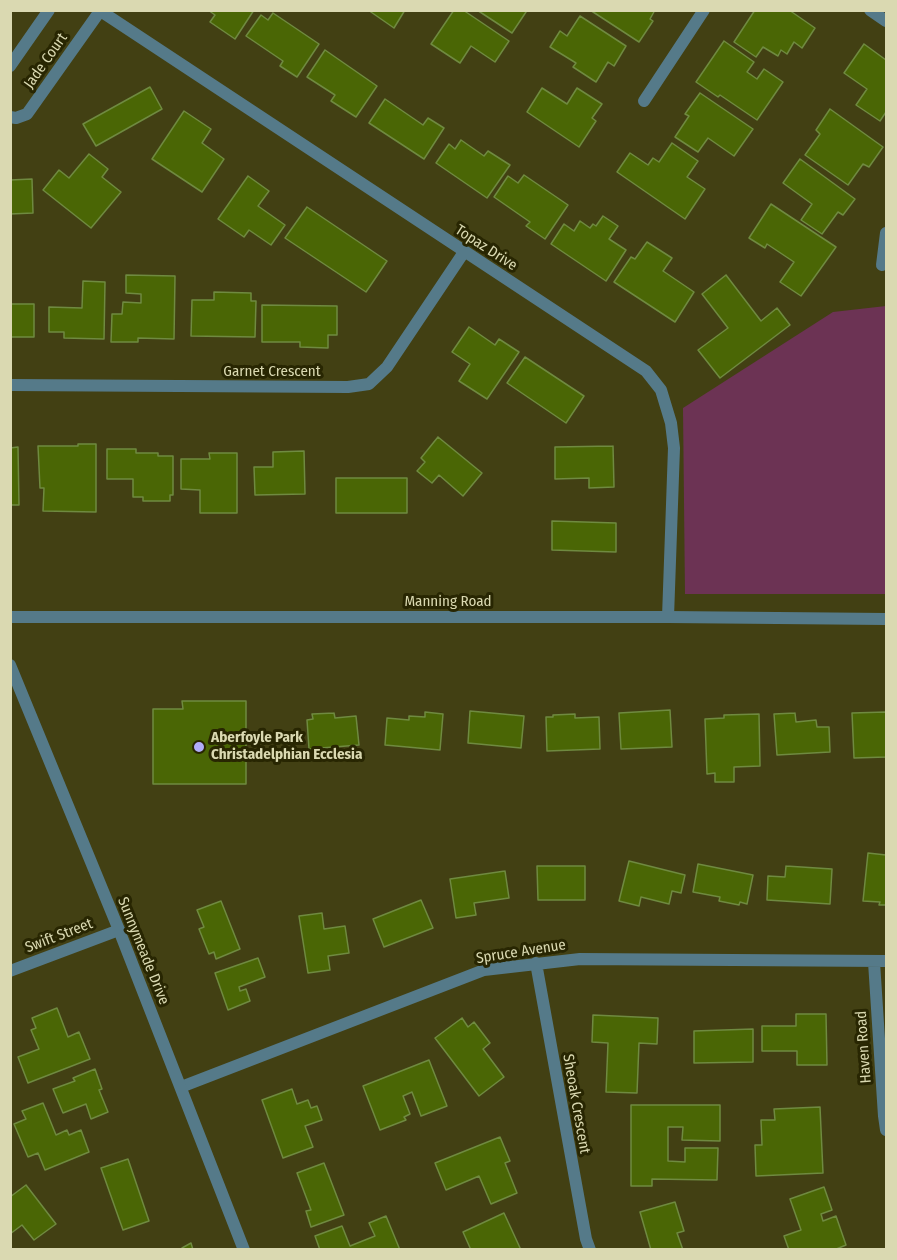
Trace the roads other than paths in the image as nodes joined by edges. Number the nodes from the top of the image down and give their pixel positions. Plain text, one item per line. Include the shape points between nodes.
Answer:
1 (49, 10) edge
2 (704, 10) edge
3 (870, 10) edge
4 (100, 11) edge
5 (886, 21) edge
6 (10, 66) edge
7 (644, 101) dead end
8 (10, 117) edge
9 (886, 233) edge
10 (464, 252) junction
11 (882, 265) dead end
12 (10, 385) edge
13 (10, 617) edge
14 (668, 617) junction
15 (886, 619) edge
16 (10, 665) edge
17 (119, 930) junction
18 (880, 962) edge
19 (536, 963) junction
20 (10, 971) edge
21 (181, 1087) junction
22 (886, 1130) edge
23 (244, 1250) edge
24 (590, 1250) edge

1 - 6 street, Jade Court
2 - 7 street
3 - 5 street
4 - 8 street, Jade Court via 27,114
4 - 10 street, Topaz Drive
9 - 11 street
10 - 12 street, Garnet Crescent via 387,367 369,384
10 - 14 street, Topaz Drive via 646,371 661,390 674,448
13 - 14 street, Manning Road
14 - 15 street, Manning Road
16 - 17 street, Sunnymeade Drive
17 - 20 street, Swift Street
17 - 21 street, Sunnymeade Drive
18 - 19 street, Spruce Avenue via 580,958
18 - 22 street, Haven Road
19 - 21 street, Spruce Avenue via 484,970
19 - 24 street, Sheoak Crescent
21 - 23 street, Sunnymeade Drive

